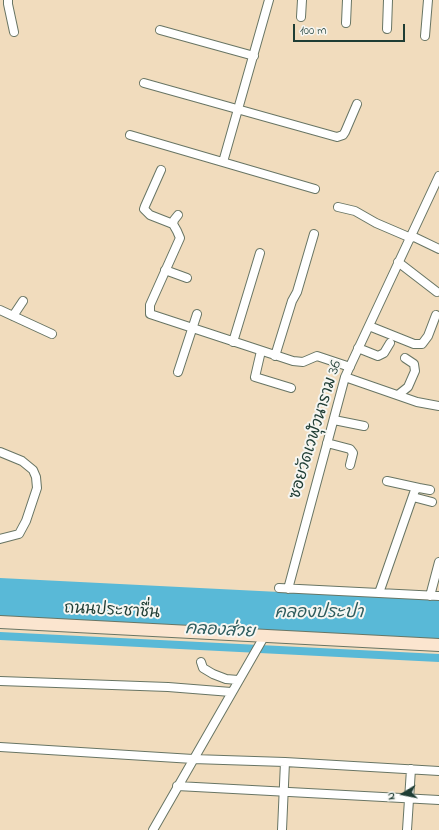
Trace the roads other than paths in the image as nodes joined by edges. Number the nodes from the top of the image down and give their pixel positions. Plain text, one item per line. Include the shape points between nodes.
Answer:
1 (269, 0) edge
2 (302, 0) edge
3 (347, 0) edge
4 (388, 0) edge
5 (428, 0) edge
6 (5, 3) edge
7 (301, 16) dead end
8 (346, 23) dead end
9 (387, 29) dead end
10 (160, 30) dead end
11 (14, 32) dead end
12 (426, 36) dead end
13 (254, 56) junction
14 (144, 84) dead end
15 (357, 104) dead end
16 (238, 110) junction
17 (130, 135) dead end
18 (223, 162) junction
19 (161, 170) dead end
20 (439, 176) edge
21 (315, 189) dead end
22 (338, 207) dead end
23 (178, 214) dead end
24 (172, 224) junction
25 (314, 234) dead end
26 (411, 237) junction
27 (439, 249) edge
28 (260, 253) dead end
29 (398, 262) junction
30 (165, 270) junction
31 (187, 278) dead end
32 (437, 292) dead end
33 (23, 301) dead end
34 (0, 310) edge
35 (197, 314) dead end
36 (13, 316) junction
37 (436, 316) dead end
38 (369, 326) junction
39 (193, 329) junction
40 (52, 334) dead end
41 (233, 342) junction
42 (390, 343) dead end
43 (358, 348) junction
44 (261, 351) junction
45 (275, 356) junction
46 (405, 358) dead end
47 (350, 366) junction
48 (178, 372) dead end
49 (345, 378) junction
50 (291, 388) dead end
51 (398, 395) junction
52 (439, 406) edge
53 (334, 420) junction
54 (364, 426) dead end
55 (327, 443) junction
56 (0, 452) edge
57 (350, 465) dead end
58 (387, 481) dead end
59 (419, 488) junction
60 (430, 490) dead end
61 (413, 497) junction
62 (432, 502) dead end
63 (0, 539) edge
64 (439, 562) edge
65 (278, 588) dead end
66 (288, 589) junction
67 (379, 593) junction
68 (430, 596) junction
69 (439, 596) edge
70 (0, 622) edge
71 (259, 635) junction
72 (439, 645) edge
73 (201, 662) dead end
74 (238, 680) junction
75 (0, 681) edge
76 (231, 692) junction
77 (0, 746) edge
78 (193, 759) junction
79 (285, 762) junction
80 (411, 769) junction
81 (439, 771) edge
82 (177, 786) junction
83 (284, 791) junction
84 (409, 798) junction
85 (439, 800) edge
86 (153, 830) edge
87 (282, 830) edge
88 (407, 830) edge

1 - 13 street
2 - 7 street
3 - 8 street
4 - 9 street
5 - 12 street
6 - 11 street
10 - 13 street
13 - 16 street
14 - 16 street
15 - 16 street via 345,132 339,137
16 - 18 street
17 - 18 street
18 - 21 street
19 - 24 street via 144,209 150,215
20 - 26 street, ซอยวัดเวฬุวนาราม 36
22 - 26 street via 355,211 376,223
23 - 24 street
24 - 30 street via 180,238
25 - 45 street
26 - 27 street
26 - 29 street, ซอยวัดเวฬุวนาราม 36
28 - 41 street
29 - 32 street
29 - 38 street, ซอยวัดเวฬุวนาราม 36
30 - 31 street
30 - 39 street via 150,305 150,314
33 - 36 street
34 - 36 street
35 - 39 street
36 - 40 street
37 - 38 street via 422,344 414,344
38 - 43 street, ซอยวัดเวฬุวนาราม 36
39 - 41 street
39 - 48 street
41 - 44 street
42 - 43 street via 384,353 378,356
43 - 47 street, ซอยวัดเวฬุวนาราม 36
44 - 45 street
44 - 50 street via 255,377
45 - 47 street via 293,362 303,362 317,356
46 - 51 street via 414,364 415,371 408,388
47 - 49 street, ซอยวัดเวฬุวนาราม 36
49 - 51 street
49 - 53 street, ซอยวัดเวฬุวนาราม 36
51 - 52 street
53 - 54 street
53 - 55 street, ซอยวัดเวฬุวนาราม 36
55 - 57 street via 350,449 353,453
55 - 66 street, ซอยวัดเวฬุวนาราม 36
56 - 63 street via 22,461 33,470 37,488 19,534
58 - 59 street
59 - 60 street
59 - 61 street via 415,490
61 - 62 street
61 - 67 street
64 - 68 street
65 - 66 street
66 - 67 street
67 - 68 street
68 - 69 street
70 - 71 street, ถนนประชาชื่น
71 - 72 street, ถนนประชาชื่น
71 - 74 street via 250,660
73 - 74 street via 203,668 213,674
74 - 76 street
75 - 76 street
76 - 78 street
77 - 78 street
78 - 79 street
78 - 82 street
79 - 80 street
79 - 83 street
80 - 81 street
80 - 84 street
82 - 83 street
82 - 86 street
83 - 84 street
83 - 87 street
84 - 85 street
84 - 88 street

